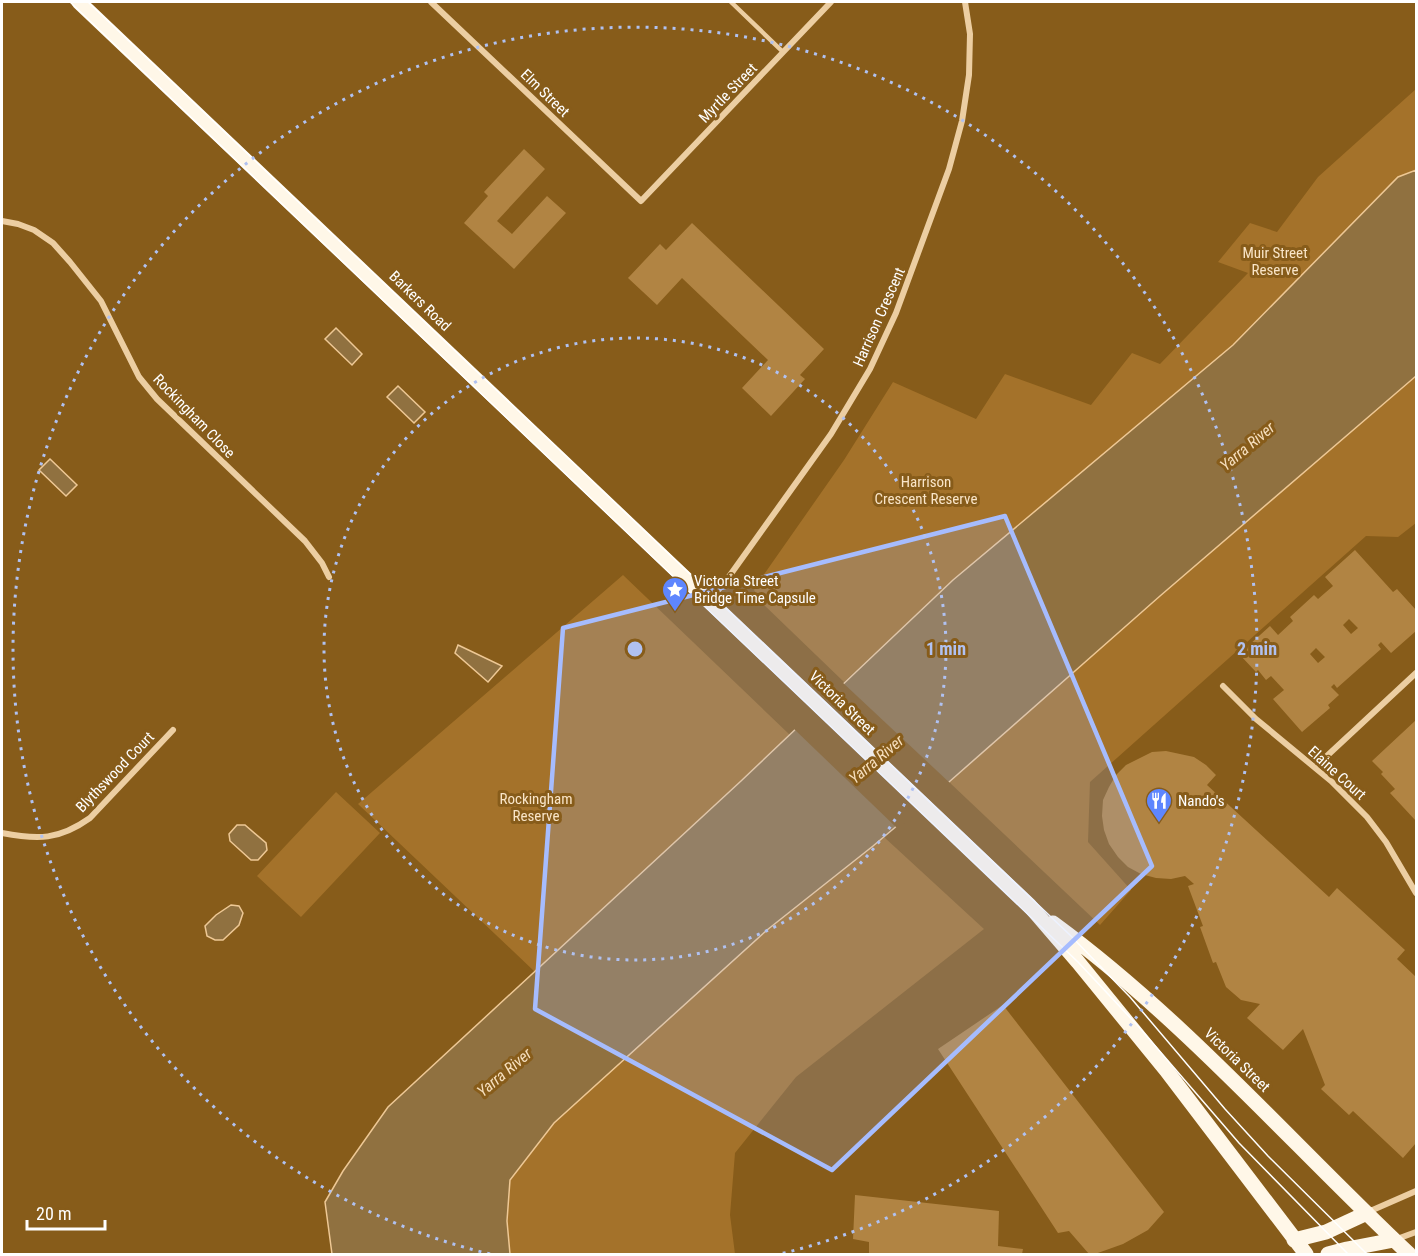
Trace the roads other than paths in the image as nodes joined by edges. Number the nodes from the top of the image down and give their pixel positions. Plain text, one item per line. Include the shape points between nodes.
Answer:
1 (79, 2) edge
2 (432, 2) edge
3 (730, 2) edge
4 (831, 2) edge
5 (965, 2) edge
6 (783, 52) junction
7 (641, 201) joint
8 (2, 221) edge
9 (329, 577) dead end
10 (709, 601) junction
11 (736, 627) joint
12 (1416, 673) edge
13 (1223, 686) dead end
14 (173, 730) dead end
15 (1315, 767) junction
16 (2, 833) edge
17 (1416, 893) edge
18 (1029, 905) junction
19 (1416, 1191) edge
20 (1367, 1213) junction
21 (1416, 1232) edge
22 (1294, 1240) junction
23 (1394, 1240) junction
24 (1306, 1254) edge
25 (1328, 1254) edge
26 (1409, 1254) edge

1 - 10 main road, Barkers Road
2 - 7 street, Elm Street
3 - 6 lane
4 - 6 street, Myrtle Street
5 - 10 street, Harrison Crescent via 970,55 962,121 949,169 896,314 870,369 831,434
6 - 7 street, Myrtle Street
8 - 9 street, Rockingham Close via 34,230 70,262 101,301 139,377 157,399 305,541
10 - 11 main road, Barkers Road
11 - 18 main road, Victoria Street
12 - 15 street
13 - 15 street, Elaine Court
14 - 16 street, Blythswood Court via 90,818 75,828 42,837
15 - 17 street, Elaine Court via 1374,824
18 - 20 main road, Victoria Street via 1120,976 1232,1078
18 - 22 main road, Victoria Street via 1166,1070
19 - 20 street
20 - 22 main road via 1326,1232
20 - 23 main road, Victoria Street
21 - 23 street
22 - 24 main road, Victoria Street
23 - 25 main road
23 - 26 main road, Victoria Street

